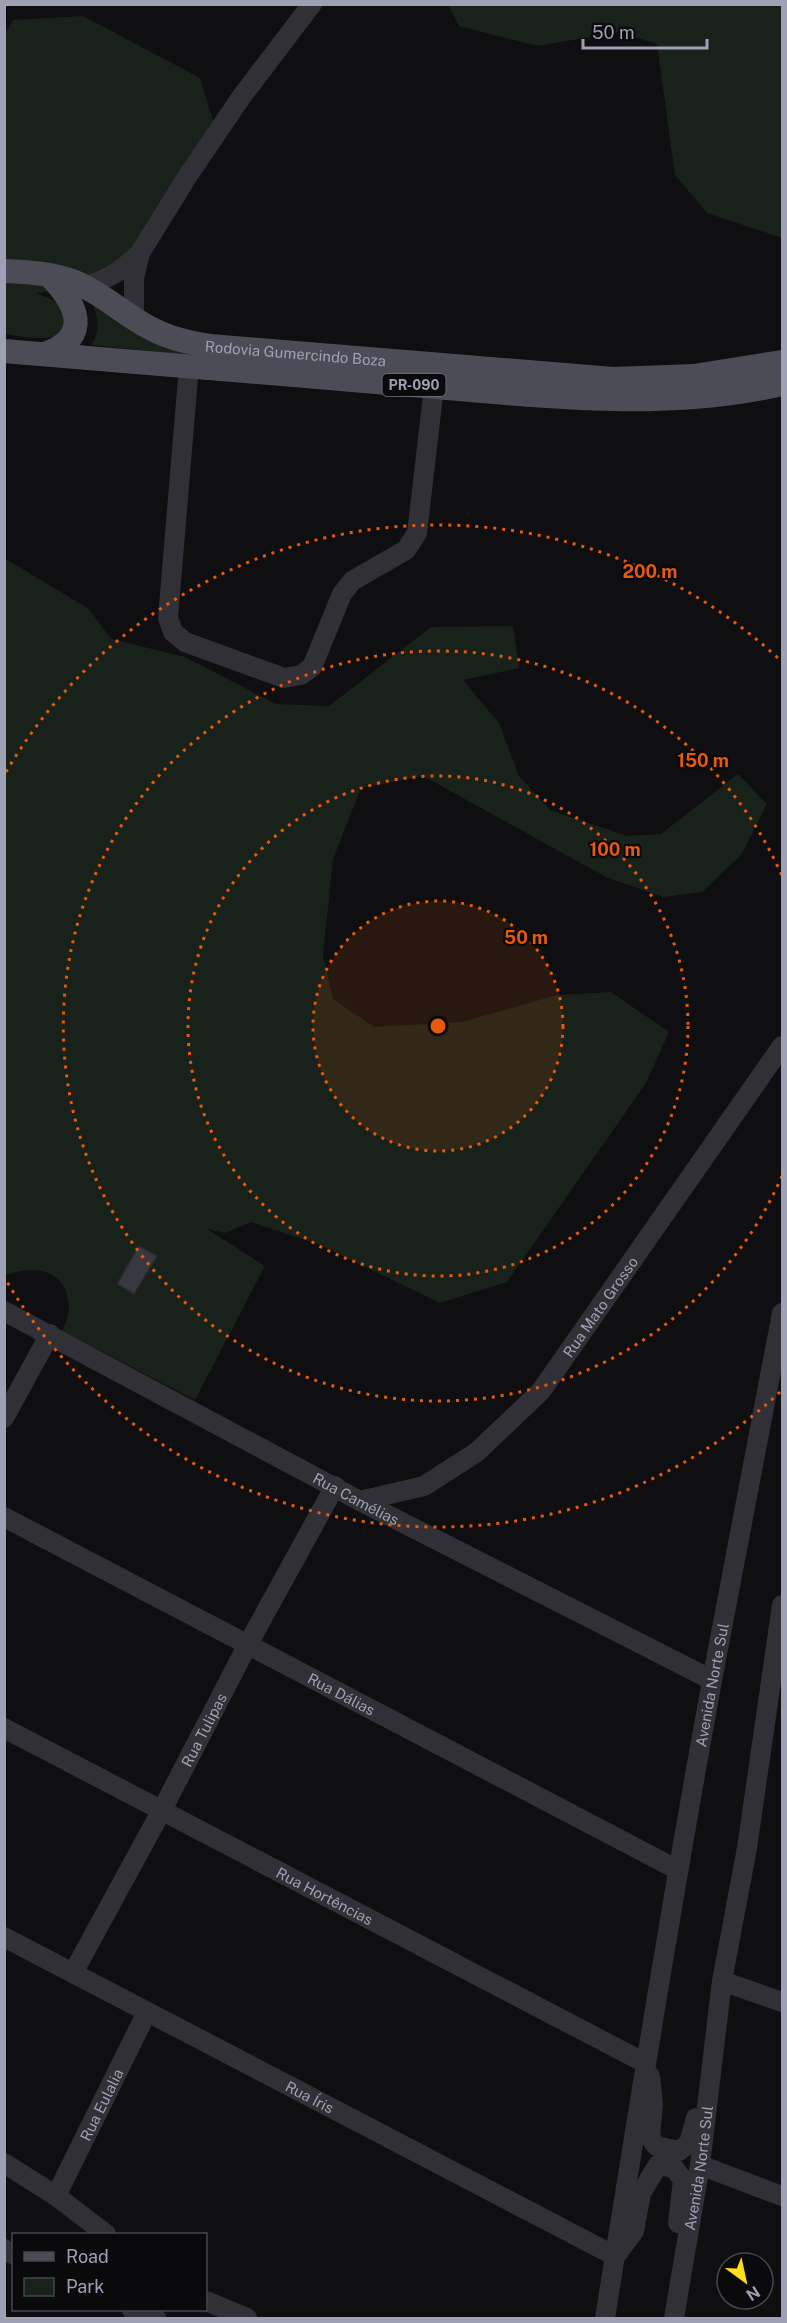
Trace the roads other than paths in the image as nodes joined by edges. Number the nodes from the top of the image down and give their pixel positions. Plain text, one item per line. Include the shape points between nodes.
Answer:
1 (312, 4) edge
2 (140, 253) junction
3 (4, 271) edge
4 (49, 275) junction
5 (84, 287) junction
6 (134, 318) junction
7 (4, 351) edge
8 (45, 354) junction
9 (783, 362) edge
10 (189, 366) junction
11 (783, 384) edge
12 (434, 387) junction
13 (783, 1046) edge
14 (4, 1311) edge
15 (783, 1312) edge
16 (50, 1334) junction
17 (4, 1418) edge
18 (335, 1486) junction
19 (360, 1501) junction
20 (4, 1517) edge
21 (783, 1605) edge
22 (247, 1646) junction
23 (712, 1680) junction
24 (4, 1728) edge
25 (162, 1810) junction
26 (678, 1870) junction
27 (4, 1937) edge
28 (73, 1973) junction
29 (722, 1981) junction
30 (783, 2002) edge
31 (147, 2012) junction
32 (646, 2061) junction
33 (712, 2068) junction
34 (4, 2163) edge
35 (700, 2165) junction
36 (56, 2196) junction
37 (783, 2196) edge
38 (103, 2233) edge
39 (615, 2256) junction
40 (683, 2268) junction
41 (207, 2301) edge
42 (135, 2311) edge
43 (156, 2319) edge
44 (247, 2319) edge
45 (605, 2319) edge
46 (674, 2319) edge

1 - 2 street via 236,105
2 - 5 street via 107,279
2 - 6 street via 134,278
3 - 4 main road, Rodovia Gumercindo Boza / PR-090
4 - 5 main road, Rodovia Gumercindo Boza / PR-090
4 - 8 main road via 66,293 75,322 72,337 61,348
5 - 6 main road, Rodovia Gumercindo Boza / PR-090
6 - 9 main road, Rodovia Gumercindo Boza / PR-090 via 170,337 210,346 571,376 694,376
7 - 8 main road, Rodovia Gumercindo Boza / PR-090
8 - 10 main road, Rodovia Gumercindo Boza / PR-090
10 - 12 main road, Rodovia Gumercindo Boza / PR-090
10 - 12 street via 168,618 173,632 185,642 284,678 301,675 312,667 342,594 352,581 406,550 417,532
11 - 12 main road, Rodovia Gumercindo Boza / PR-090 via 712,396 636,400
13 - 19 street, Rua Mato Grosso via 541,1391 477,1452 424,1486
14 - 16 street, Rua Camélias
15 - 23 street, Avenida Norte Sul
16 - 17 street
16 - 18 street, Rua Camélias
18 - 19 street, Rua Camélias
18 - 22 street, Rua Tulipas
19 - 23 street, Rua Camélias
20 - 22 street, Rua Dálias
21 - 29 street, Avenida Norte Sul via 747,1848
22 - 25 street, Rua Tulipas
22 - 26 street, Rua Dálias
23 - 26 street, Avenida Norte Sul
24 - 25 street, Rua Hortências
25 - 28 street, Rua Tulipas
25 - 32 street, Rua Hortências
26 - 32 street, Avenida Norte Sul
27 - 28 street, Rua Íris
28 - 31 street, Rua Íris
29 - 30 street
29 - 33 street, Avenida Norte Sul
31 - 36 street, Rua Eulalia
31 - 39 street, Rua Íris
32 - 33 street, Avenida Norte Sul via 653,2086 650,2137 656,2146 679,2151 689,2143
32 - 39 street, Avenida Norte Sul
33 - 35 street, Avenida Norte Sul
34 - 36 street
35 - 37 street
35 - 40 street, Avenida Norte Sul
36 - 38 street
39 - 40 street, Avenida Norte Sul via 634,2231 641,2193 658,2165 674,2168 683,2180 678,2223
39 - 45 street, Avenida Norte Sul
40 - 46 street, Avenida Norte Sul
41 - 44 street
42 - 43 street

